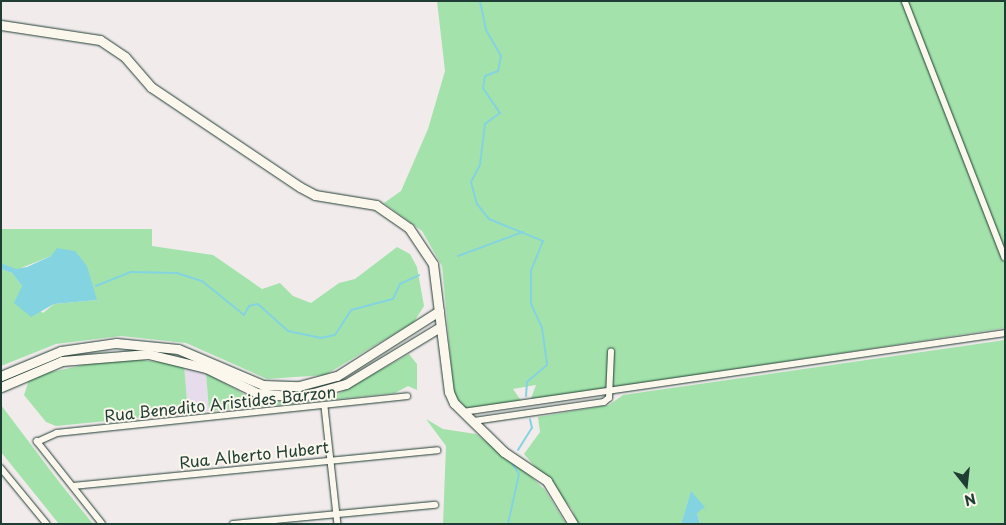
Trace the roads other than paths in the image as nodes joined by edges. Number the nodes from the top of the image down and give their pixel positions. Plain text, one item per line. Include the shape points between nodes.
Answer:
1 (905, 1) edge
2 (1, 25) edge
3 (1005, 257) edge
4 (438, 311) junction
5 (419, 327) junction
6 (440, 327) junction
7 (1005, 333) edge
8 (425, 338) junction
9 (611, 352) dead end
10 (2, 381) edge
11 (610, 392) junction
12 (407, 396) dead end
13 (325, 407) junction
14 (463, 412) junction
15 (474, 421) junction
16 (437, 450) dead end
17 (331, 460) junction
18 (2, 468) edge
19 (73, 486) junction
20 (435, 505) dead end
21 (337, 514) junction
22 (44, 523) edge
23 (102, 524) edge
24 (233, 524) edge
25 (338, 524) edge
26 (573, 524) edge

1 - 3 street
2 - 4 main road via 100,40 125,57 151,87 300,187 315,195 362,202 386,211 409,228 429,252
4 - 5 main road
4 - 6 main road
5 - 8 street
5 - 10 main road via 337,376 299,386 270,387 178,349 116,342 61,351
6 - 8 main road
6 - 14 main road via 449,392
7 - 11 street
8 - 10 main road via 346,384 299,397 257,393 206,368 148,354 62,361
9 - 11 street
11 - 14 street
11 - 15 street via 604,402
12 - 13 street, Rua Benedito Aristides Barzon
13 - 17 street
13 - 19 street, Rua Benedito Aristides Barzon via 57,433 37,442
14 - 15 main road
15 - 26 main road via 504,452 547,481
16 - 17 street, Rua Alberto Hubert
17 - 19 street, Rua Alberto Hubert
17 - 21 street
18 - 22 street
19 - 23 street
20 - 21 street
21 - 24 street
21 - 25 street

